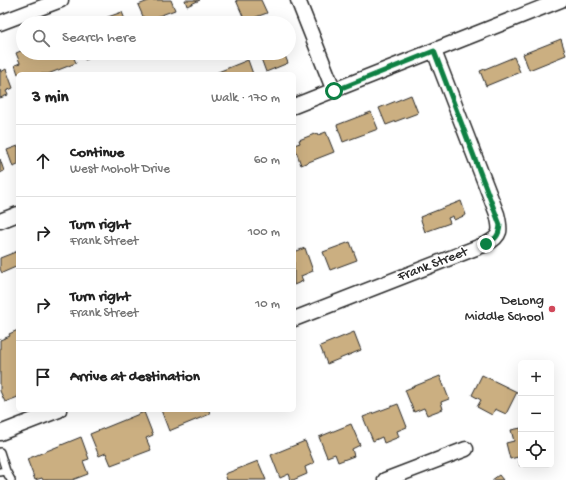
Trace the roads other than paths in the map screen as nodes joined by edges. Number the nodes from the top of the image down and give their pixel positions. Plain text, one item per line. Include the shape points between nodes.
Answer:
1 (60, 0) edge
2 (298, 0) edge
3 (561, 0) edge
4 (18, 16) edge
5 (16, 17) edge
6 (0, 23) edge
7 (434, 51) junction
8 (334, 91) junction
9 (296, 105) edge
10 (16, 215) edge
11 (0, 221) edge
12 (296, 318) edge
13 (54, 412) edge
14 (0, 433) edge
15 (466, 449) dead end
16 (0, 452) edge
17 (3, 471) edge
18 (11, 480) edge
19 (385, 480) edge

1 - 4 street
2 - 8 street
3 - 7 street
5 - 6 street
7 - 8 street
7 - 12 street, Frank Street via 497,214 500,233 495,240 486,244
8 - 9 street
10 - 11 street
13 - 14 street
15 - 19 street
16 - 17 lane
17 - 18 lane

